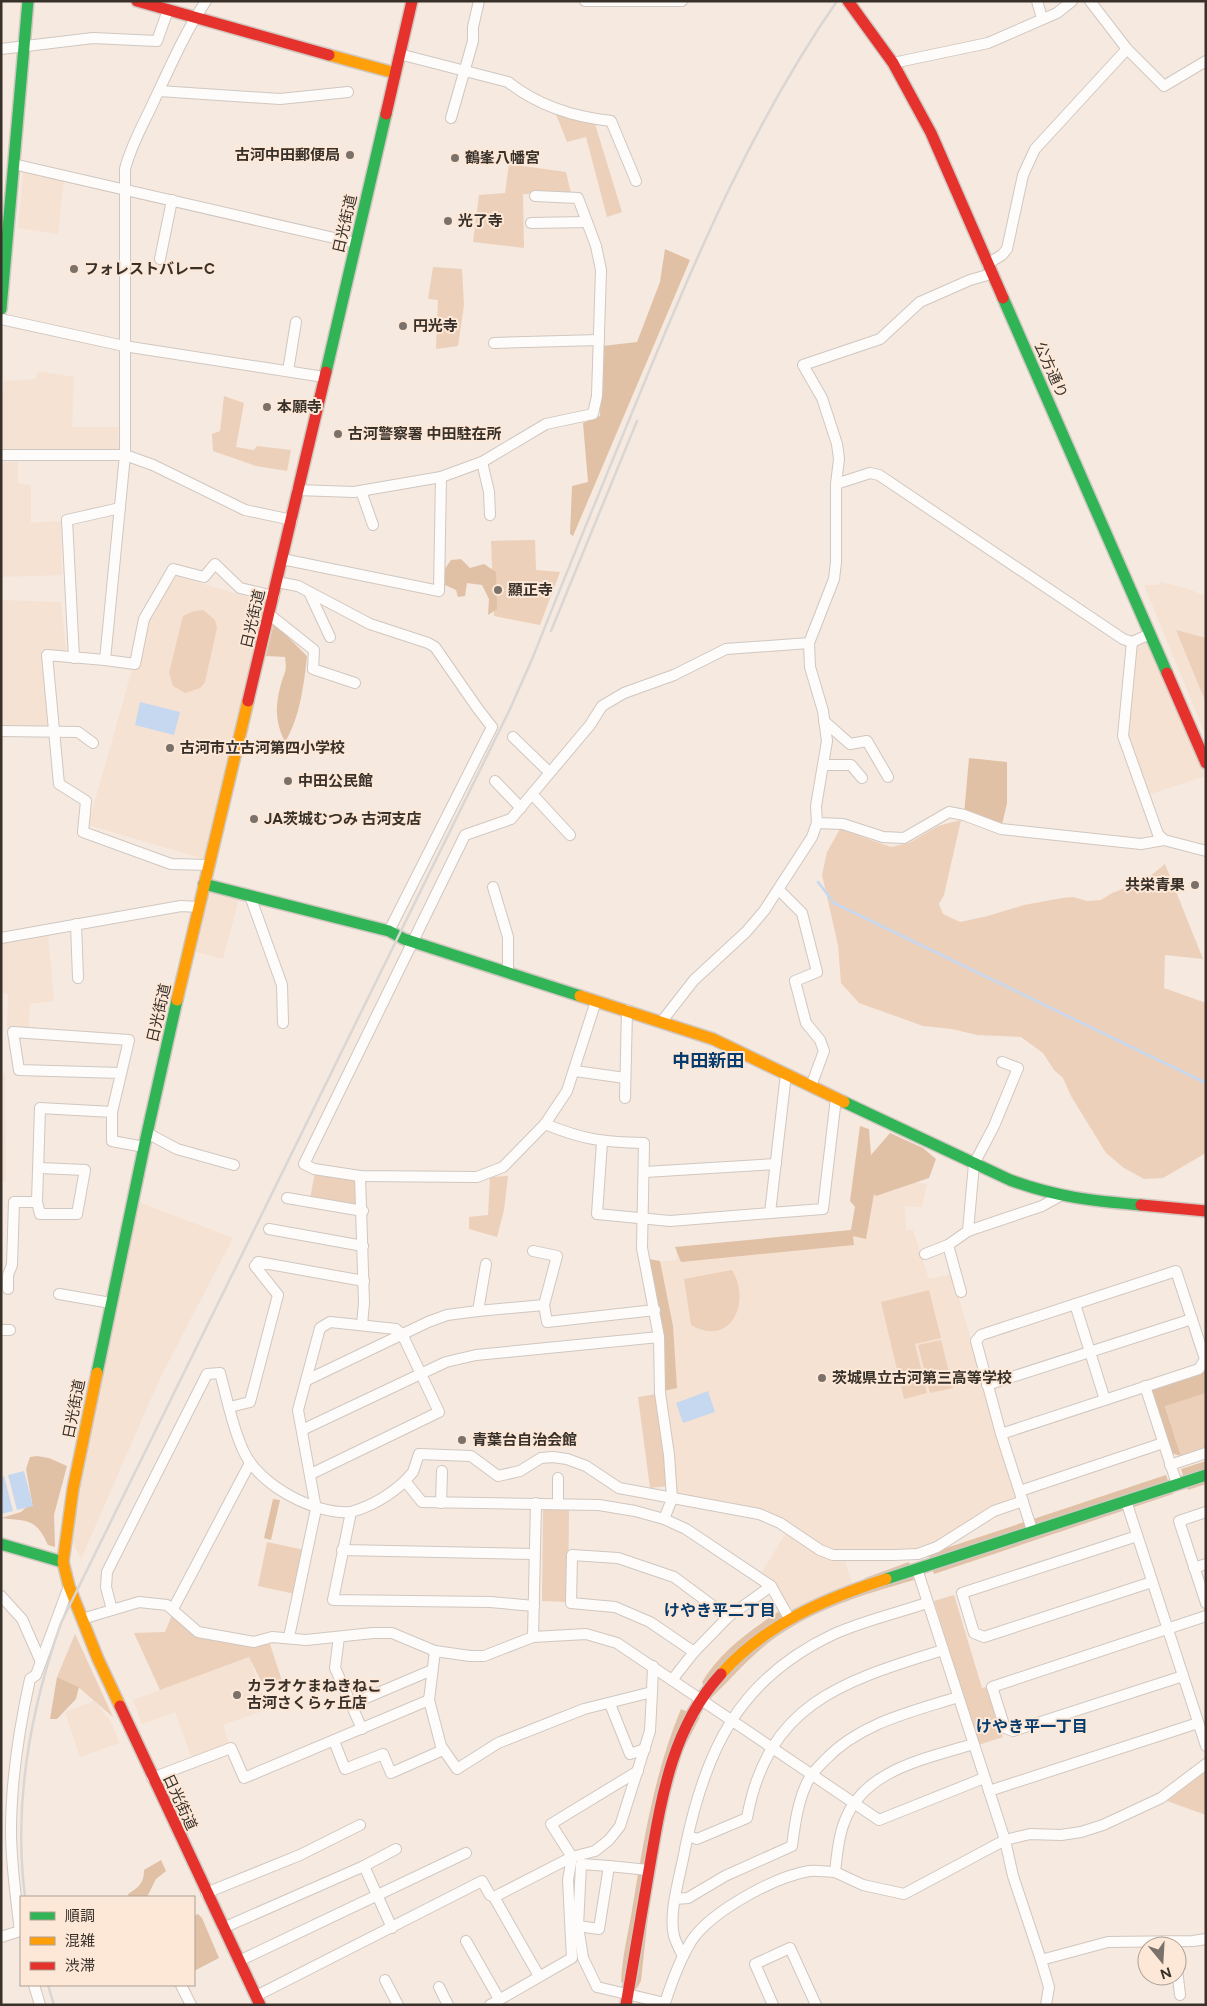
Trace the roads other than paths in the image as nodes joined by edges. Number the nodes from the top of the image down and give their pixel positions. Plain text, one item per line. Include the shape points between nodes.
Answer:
1 (28, 1) edge
2 (137, 1) edge
3 (206, 1) edge
4 (412, 1) edge
5 (479, 1) edge
6 (586, 1) edge
7 (682, 1) edge
8 (848, 1) edge
9 (1037, 1) edge
10 (1072, 1) edge
11 (1090, 1) edge
12 (168, 10) junction
13 (195, 18) junction
14 (1042, 18) junction
15 (24, 46) junction
16 (1, 49) edge
17 (1127, 49) junction
18 (399, 54) junction
19 (1206, 61) edge
20 (893, 63) junction
21 (466, 72) junction
22 (395, 73) junction
23 (159, 91) junction
24 (348, 92) dead end
25 (451, 118) dead end
26 (14, 164) junction
27 (636, 181) dead end
28 (126, 190) junction
29 (535, 196) dead end
30 (172, 200) junction
31 (587, 222) junction
32 (531, 223) dead end
33 (356, 243) junction
34 (160, 259) dead end
35 (989, 269) junction
36 (1, 308) edge
37 (1, 319) edge
38 (296, 322) dead end
39 (599, 340) junction
40 (494, 343) dead end
41 (124, 346) junction
42 (288, 371) junction
43 (324, 377) junction
44 (125, 455) junction
45 (1, 456) edge
46 (482, 462) junction
47 (441, 478) junction
48 (836, 484) junction
49 (298, 490) junction
50 (361, 491) junction
51 (120, 508) junction
52 (490, 515) dead end
53 (292, 520) junction
54 (373, 525) dead end
55 (282, 559) junction
56 (277, 582) junction
57 (309, 592) junction
58 (274, 596) junction
59 (270, 615) junction
60 (1150, 634) junction
61 (330, 638) dead end
62 (1132, 642) junction
63 (809, 643) junction
64 (74, 658) junction
65 (105, 660) junction
66 (355, 683) dead end
67 (824, 721) junction
68 (54, 730) junction
69 (1, 731) edge
70 (513, 737) dead end
71 (94, 743) dead end
72 (1206, 763) edge
73 (824, 765) junction
74 (549, 772) junction
75 (888, 777) dead end
76 (862, 778) dead end
77 (495, 780) dead end
78 (532, 794) junction
79 (521, 808) junction
80 (817, 822) junction
81 (570, 835) dead end
82 (1164, 840) junction
83 (1206, 851) edge
84 (209, 865) junction
85 (204, 884) junction
86 (493, 886) dead end
87 (779, 890) junction
88 (250, 896) junction
89 (199, 907) junction
90 (76, 924) junction
91 (389, 932) junction
92 (1, 938) edge
93 (413, 942) junction
94 (508, 972) junction
95 (78, 978) dead end
96 (596, 1001) junction
97 (627, 1010) junction
98 (662, 1021) junction
99 (283, 1023) dead end
100 (1002, 1062) dead end
101 (575, 1071) junction
102 (122, 1073) junction
103 (786, 1074) junction
104 (625, 1078) junction
105 (811, 1086) junction
106 (625, 1098) dead end
107 (836, 1098) junction
108 (112, 1112) junction
109 (545, 1124) junction
110 (147, 1133) junction
111 (602, 1142) junction
112 (144, 1147) junction
113 (776, 1164) junction
114 (974, 1164) junction
115 (234, 1165) dead end
116 (40, 1168) junction
117 (645, 1172) junction
118 (360, 1176) junction
119 (1060, 1196) junction
120 (287, 1198) dead end
121 (37, 1202) junction
122 (363, 1211) junction
123 (1206, 1211) edge
124 (770, 1213) junction
125 (642, 1217) junction
126 (269, 1229) dead end
127 (968, 1232) junction
128 (363, 1246) junction
129 (948, 1246) junction
130 (533, 1251) dead end
131 (926, 1254) dead end
132 (486, 1264) dead end
133 (364, 1281) junction
134 (8, 1289) dead end
135 (961, 1292) dead end
136 (59, 1294) dead end
137 (111, 1303) junction
138 (1075, 1304) junction
139 (544, 1305) junction
140 (655, 1310) junction
141 (478, 1311) junction
142 (1192, 1320) junction
143 (362, 1325) junction
144 (402, 1334) junction
145 (659, 1337) junction
146 (1202, 1340) edge
147 (1091, 1352) junction
148 (420, 1373) junction
149 (307, 1380) junction
150 (988, 1385) junction
151 (1145, 1386) junction
152 (1105, 1400) junction
153 (230, 1407) junction
154 (302, 1430) junction
155 (1001, 1434) junction
156 (1163, 1443) junction
157 (1206, 1453) edge
158 (250, 1463) junction
159 (1170, 1465) junction
160 (442, 1471) dead end
161 (311, 1474) junction
162 (1206, 1475) edge
163 (558, 1478) dead end
164 (405, 1481) junction
165 (1177, 1484) junction
166 (1021, 1496) junction
167 (672, 1499) junction
168 (1126, 1501) junction
169 (441, 1503) junction
170 (536, 1503) junction
171 (558, 1503) junction
172 (316, 1509) junction
173 (351, 1512) junction
174 (1206, 1512) edge
175 (664, 1519) junction
176 (1032, 1530) junction
177 (1137, 1536) junction
178 (1, 1544) edge
179 (342, 1550) junction
180 (534, 1554) junction
181 (63, 1562) junction
182 (1206, 1564) edge
183 (1194, 1568) junction
184 (916, 1569) junction
185 (1152, 1582) junction
186 (69, 1586) junction
187 (771, 1586) junction
188 (1, 1596) edge
189 (928, 1603) junction
190 (1206, 1604) edge
191 (534, 1606) junction
192 (173, 1609) junction
193 (112, 1610) junction
194 (1206, 1616) edge
195 (728, 1617) junction
196 (789, 1618) junction
197 (82, 1620) junction
198 (1168, 1630) junction
199 (289, 1637) junction
200 (339, 1637) junction
201 (532, 1637) junction
202 (943, 1650) junction
203 (435, 1651) junction
204 (694, 1652) junction
205 (41, 1662) junction
206 (653, 1666) junction
207 (432, 1670) junction
208 (1182, 1676) junction
209 (672, 1680) junction
210 (652, 1692) junction
211 (958, 1697) junction
212 (429, 1700) junction
213 (700, 1700) junction
214 (352, 1704) junction
215 (610, 1704) junction
216 (731, 1720) junction
217 (1198, 1723) junction
218 (362, 1729) junction
219 (334, 1741) junction
220 (973, 1744) junction
221 (1206, 1746) edge
222 (772, 1748) junction
223 (645, 1749) junction
224 (444, 1750) junction
225 (1206, 1764) edge
226 (638, 1771) junction
227 (811, 1775) junction
228 (152, 1778) junction
229 (984, 1778) junction
230 (989, 1791) junction
231 (12, 1799) junction
232 (853, 1803) junction
233 (1, 1804) edge
234 (360, 1826) dead end
235 (688, 1836) junction
236 (1006, 1840) junction
237 (396, 1849) dead end
238 (466, 1852) dead end
239 (572, 1857) junction
240 (364, 1866) junction
241 (609, 1866) junction
242 (648, 1870) junction
243 (835, 1872) junction
244 (206, 1893) junction
245 (378, 1896) junction
246 (494, 1897) junction
247 (675, 1900) junction
248 (20, 1923) edge
249 (578, 1926) junction
250 (223, 1928) junction
251 (392, 1928) junction
252 (20, 1933) edge
253 (1, 1937) edge
254 (466, 1942) dead end
255 (1205, 1942) edge
256 (1137, 1943) edge
257 (1187, 1943) edge
258 (683, 1956) junction
259 (1041, 1960) junction
260 (239, 1961) junction
261 (539, 1976) junction
262 (385, 1980) dead end
263 (34, 1986) edge
264 (181, 1986) edge
265 (1179, 1986) edge
266 (439, 1987) dead end
267 (1180, 1995) dead end
268 (499, 1999) junction
269 (258, 2000) edge
270 (626, 2000) edge
271 (40, 2005) edge
272 (191, 2005) edge
273 (398, 2005) edge
274 (448, 2005) edge
275 (490, 2005) edge
276 (773, 2005) edge
277 (816, 2005) edge
278 (1046, 2005) edge

1 - 15 main road
2 - 12 main road
3 - 13 street
4 - 18 main road, 日光街道
5 - 21 street
6 - 7 street
8 - 20 main road, 公方通り
9 - 14 street
10 - 14 street via 1057,13
11 - 17 street
12 - 13 main road
12 - 15 street via 157,41 93,38
13 - 22 main road
13 - 23 street
14 - 20 street via 988,43
15 - 16 street
15 - 26 main road
17 - 19 street via 1164,86
17 - 35 street via 1035,149 1023,175 1007,249
18 - 21 street
18 - 22 main road, 日光街道
20 - 35 main road, 公方通り via 931,133
21 - 25 street via 462,75
21 - 27 street via 508,82 520,92 551,107 610,121
22 - 33 main road, 日光街道
23 - 24 street via 280,99
23 - 28 street via 129,154
26 - 28 street
26 - 36 main road
28 - 30 street
28 - 41 street
29 - 31 street via 578,198
30 - 33 street
30 - 34 street
31 - 32 street
31 - 39 street via 600,270
33 - 43 main road, 日光街道
35 - 48 street via 920,302 880,339 803,365 822,398 837,444
35 - 60 main road, 公方通り
37 - 41 street
38 - 42 street
39 - 40 street
39 - 46 street via 593,414 546,424
41 - 42 street
41 - 44 street
42 - 43 street
43 - 49 main road, 日光街道
44 - 45 street
44 - 51 street
44 - 53 street via 245,510
46 - 47 street
46 - 52 street
47 - 50 street
47 - 55 street via 439,590
48 - 62 street via 870,473 879,475 1042,586
48 - 63 street via 834,579
49 - 50 street
49 - 53 main road, 日光街道
50 - 54 street
51 - 64 street via 67,520
51 - 65 street
53 - 55 main road, 日光街道
55 - 56 main road, 日光街道
56 - 57 street
56 - 58 main road, 日光街道
57 - 61 street
57 - 91 street via 370,624 435,647 492,726
58 - 59 main road, 日光街道
58 - 65 street via 240,588 215,564 204,577 173,569 144,619 135,664
59 - 66 street via 314,650 313,669
59 - 84 main road, 日光街道
60 - 62 street
60 - 72 main road, 公方通り
62 - 82 street via 1123,736 1158,834
63 - 67 street via 810,667
63 - 74 street via 726,649 674,675 624,693 602,706 590,725
64 - 65 street
64 - 68 street via 46,655
67 - 73 street via 827,741
67 - 75 street via 850,744 866,741
68 - 69 street
68 - 71 street via 78,732
68 - 84 street via 59,784 86,801 83,832 171,864
70 - 74 street
73 - 76 street via 851,765
73 - 80 street via 816,806
74 - 78 street
77 - 79 street
78 - 79 street
78 - 81 street
79 - 93 street via 511,819 465,836
80 - 82 street via 843,824 883,837 904,838 948,812 1001,829 1141,844
80 - 87 street via 812,838
82 - 83 street
84 - 85 main road, 日光街道
85 - 88 main road
85 - 89 main road, 日光街道
86 - 94 street via 508,937
87 - 98 street via 746,932 694,980
87 - 105 street via 802,913 817,972 795,981 806,1023 820,1040 824,1051
88 - 91 main road
88 - 99 street via 282,985
89 - 90 street via 181,906
89 - 110 main road, 日光街道
90 - 92 street
90 - 95 street
91 - 93 main road
93 - 94 main road
93 - 118 street via 304,1164 314,1169
94 - 96 main road
96 - 97 main road
96 - 101 street
97 - 98 main road
97 - 104 street
98 - 103 main road via 713,1039
100 - 114 street via 1018,1068 1002,1109
101 - 104 street
101 - 109 street via 567,1091
102 - 102 street via 129,1040 13,1032 19,1070
102 - 108 street
103 - 105 main road
103 - 113 street
104 - 106 street
105 - 107 main road
107 - 114 main road
107 - 124 street via 824,1209
108 - 112 street via 112,1141
108 - 116 street via 40,1108
109 - 111 street via 580,1138
109 - 118 street via 503,1167 492,1173 477,1177
110 - 112 main road, 日光街道
110 - 115 street via 177,1149
111 - 117 street via 644,1144
111 - 125 street via 597,1214
112 - 137 main road, 日光街道
113 - 117 street
113 - 124 street
114 - 119 main road
114 - 127 street
116 - 121 street
116 - 121 street via 85,1170 76,1214 40,1214
117 - 125 street
118 - 122 street
119 - 123 main road
119 - 127 street via 1042,1206
120 - 122 street
121 - 134 street via 14,1202
122 - 128 street
124 - 125 street via 670,1221
125 - 140 street via 642,1248
126 - 128 street
127 - 129 street
128 - 133 street
129 - 131 street
129 - 135 street
130 - 139 street via 557,1256
132 - 141 street
133 - 143 street
133 - 153 street via 258,1262 256,1266 278,1295 250,1402
136 - 137 street
137 - 181 main road, 日光街道 via 73,1489
138 - 142 street via 1176,1271
138 - 147 street
138 - 150 street via 981,1335 976,1342
139 - 140 street via 547,1322
139 - 141 street
140 - 145 street
141 - 144 street via 447,1315
142 - 146 street
142 - 147 street
143 - 144 street via 396,1329
143 - 149 street via 330,1322 320,1328
144 - 148 street
144 - 149 street
145 - 148 street via 476,1354
145 - 167 street via 660,1393
146 - 151 street via 1205,1359 1200,1369
147 - 150 street
147 - 152 street
148 - 154 street
148 - 161 street via 439,1412
149 - 154 street via 298,1410
150 - 155 street
151 - 152 street
151 - 156 street
152 - 155 street
153 - 158 street via 242,1450
153 - 193 street via 220,1373 207,1374 107,1572 106,1586
154 - 161 street
155 - 166 street
156 - 159 street
156 - 166 street
157 - 159 street
158 - 172 street via 273,1483
158 - 192 street
159 - 165 street
160 - 169 street
161 - 172 street
162 - 165 main road
163 - 171 street
164 - 167 street via 413,1472 419,1454 470,1456 498,1476 520,1471 541,1458 553,1457 586,1466 619,1488
164 - 169 street via 422,1502
164 - 173 street via 390,1494
165 - 168 main road
166 - 167 street via 937,1547 918,1554 848,1556 820,1550 780,1523 759,1514
166 - 176 street
167 - 175 street
168 - 176 main road
168 - 177 street
169 - 170 street
170 - 171 street
170 - 180 street
171 - 175 street via 600,1505
172 - 173 street
172 - 199 street
173 - 179 street
174 - 183 street via 1179,1521
175 - 187 street via 686,1529
176 - 184 main road
177 - 185 street
177 - 185 street via 962,1593 974,1633 984,1637
178 - 181 main road
179 - 180 street
179 - 191 street via 333,1600 490,1602
180 - 191 street
181 - 186 main road, 日光街道
182 - 183 street
183 - 190 street
184 - 189 street
184 - 196 main road via 838,1594
185 - 198 street
186 - 197 main road, 日光街道
186 - 205 street
187 - 195 street
187 - 196 street
188 - 205 street via 22,1619
189 - 202 street
189 - 216 street via 815,1644 772,1673
191 - 201 street
192 - 193 street via 166,1605 139,1602
192 - 199 street via 198,1632 254,1642
193 - 197 street
194 - 198 street
195 - 204 street
195 - 204 street via 674,1577 618,1558 572,1555 571,1603 614,1607 650,1622
196 - 213 main road via 736,1658
197 - 228 main road, 日光街道
198 - 208 street
198 - 208 street via 992,1687 1005,1728 1013,1731
199 - 200 street via 306,1640
200 - 203 street via 392,1633
200 - 214 street via 335,1668
201 - 203 street via 484,1656
201 - 206 street via 586,1634 617,1643
202 - 211 street
202 - 222 street via 846,1683 807,1709
203 - 207 street
204 - 209 street
205 - 231 street via 36,1675 30,1679 22,1716
206 - 209 street
206 - 210 street
207 - 212 street
207 - 214 street
208 - 217 street
209 - 213 street
210 - 215 street
210 - 223 street via 650,1731
211 - 220 street
211 - 227 street via 856,1733
212 - 218 street
212 - 224 street
213 - 216 street
213 - 242 main road via 672,1762
214 - 218 street
215 - 223 street via 630,1754
215 - 224 street via 584,1709 498,1743 457,1769
216 - 222 street
216 - 235 street via 703,1777
217 - 221 street
217 - 230 street
218 - 219 street
219 - 224 street via 345,1770 383,1754 391,1773
219 - 228 street via 244,1778 231,1748
220 - 229 street
220 - 232 street via 898,1768 876,1780
222 - 227 street
222 - 235 street via 758,1773 747,1818 697,1839
223 - 226 street
225 - 236 street via 1161,1798 1102,1825 1081,1832 1030,1834
226 - 239 street via 620,1826 595,1852
226 - 239 street via 551,1824
227 - 232 street
227 - 247 street via 802,1795 792,1846 725,1876 688,1898
228 - 244 main road, 日光街道
229 - 230 street
229 - 232 street via 879,1820
230 - 236 street
231 - 233 street
231 - 248 street via 11,1833
232 - 243 street via 843,1824
234 - 244 street via 300,1855
235 - 247 street
236 - 243 street via 904,1894 864,1885
236 - 259 street via 1012,1876
237 - 240 street
238 - 245 street
239 - 246 street
239 - 261 street via 568,1880 572,1958
240 - 245 street
240 - 250 street
241 - 242 street
241 - 249 street via 599,1929
241 - 249 street via 581,1864
242 - 270 main road
243 - 258 street via 810,1871 754,1892 714,1917 693,1939
244 - 250 main road, 日光街道
245 - 251 street
245 - 260 street
246 - 251 street via 482,1881
246 - 261 street
247 - 258 street via 674,1935
249 - 270 street via 583,1958 598,1987
250 - 260 main road, 日光街道
251 - 269 street
252 - 253 street
254 - 268 street
255 - 257 street
256 - 259 street via 1108,1942
258 - 270 street via 665,2003
259 - 278 street via 1049,1988
260 - 269 main road, 日光街道
261 - 268 street
262 - 273 street
263 - 271 street
264 - 272 street
265 - 267 street
266 - 274 street
268 - 275 street
276 - 277 street via 755,1964 790,1948

